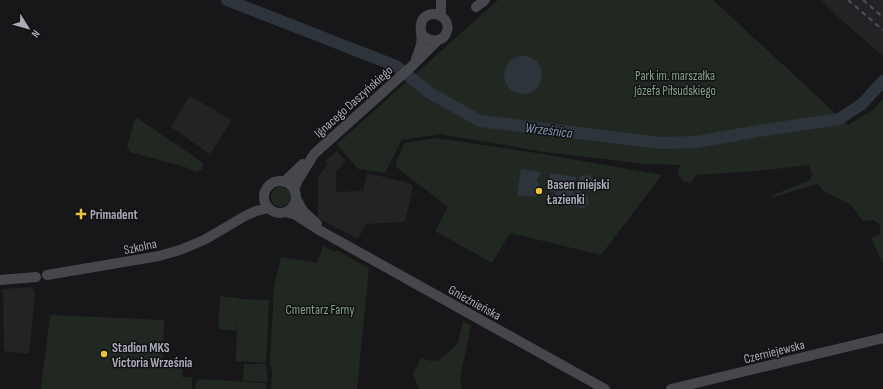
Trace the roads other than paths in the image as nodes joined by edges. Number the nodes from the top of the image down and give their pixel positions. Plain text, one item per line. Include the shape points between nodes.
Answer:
1 (435, 0) edge
2 (441, 0) edge
3 (485, 0) edge
4 (476, 7) dead end
5 (430, 14) junction
6 (441, 16) junction
7 (422, 34) junction
8 (437, 41) junction
9 (412, 66) junction
10 (312, 157) junction
11 (284, 182) junction
12 (295, 194) junction
13 (267, 204) junction
14 (286, 212) junction
15 (332, 237) junction
16 (0, 280) edge
17 (883, 338) edge
18 (605, 389) edge
19 (671, 389) edge

1 - 5 street
2 - 6 street
3 - 4 street
5 - 6 street
5 - 7 street via 421,22
6 - 8 street via 446,22 447,31 445,36
7 - 8 street via 428,40
7 - 9 street, Ignacego Daszyńskiego via 421,44
8 - 9 street, Ignacego Daszyńskiego
9 - 10 street, Ignacego Daszyńskiego
10 - 11 street, Ignacego Daszyńskiego
10 - 12 street, Ignacego Daszyńskiego via 297,182
11 - 12 street via 292,186
11 - 13 street via 271,184 266,191
12 - 14 street via 293,207
12 - 15 street, Gnieźnieńska via 302,210
13 - 14 street via 277,212
13 - 16 street, Szkolna via 204,240 159,256 47,275 40,271 36,277
14 - 15 street, Gnieźnieńska
15 - 18 street, Gnieźnieńska
17 - 19 street, Czerniejewska

